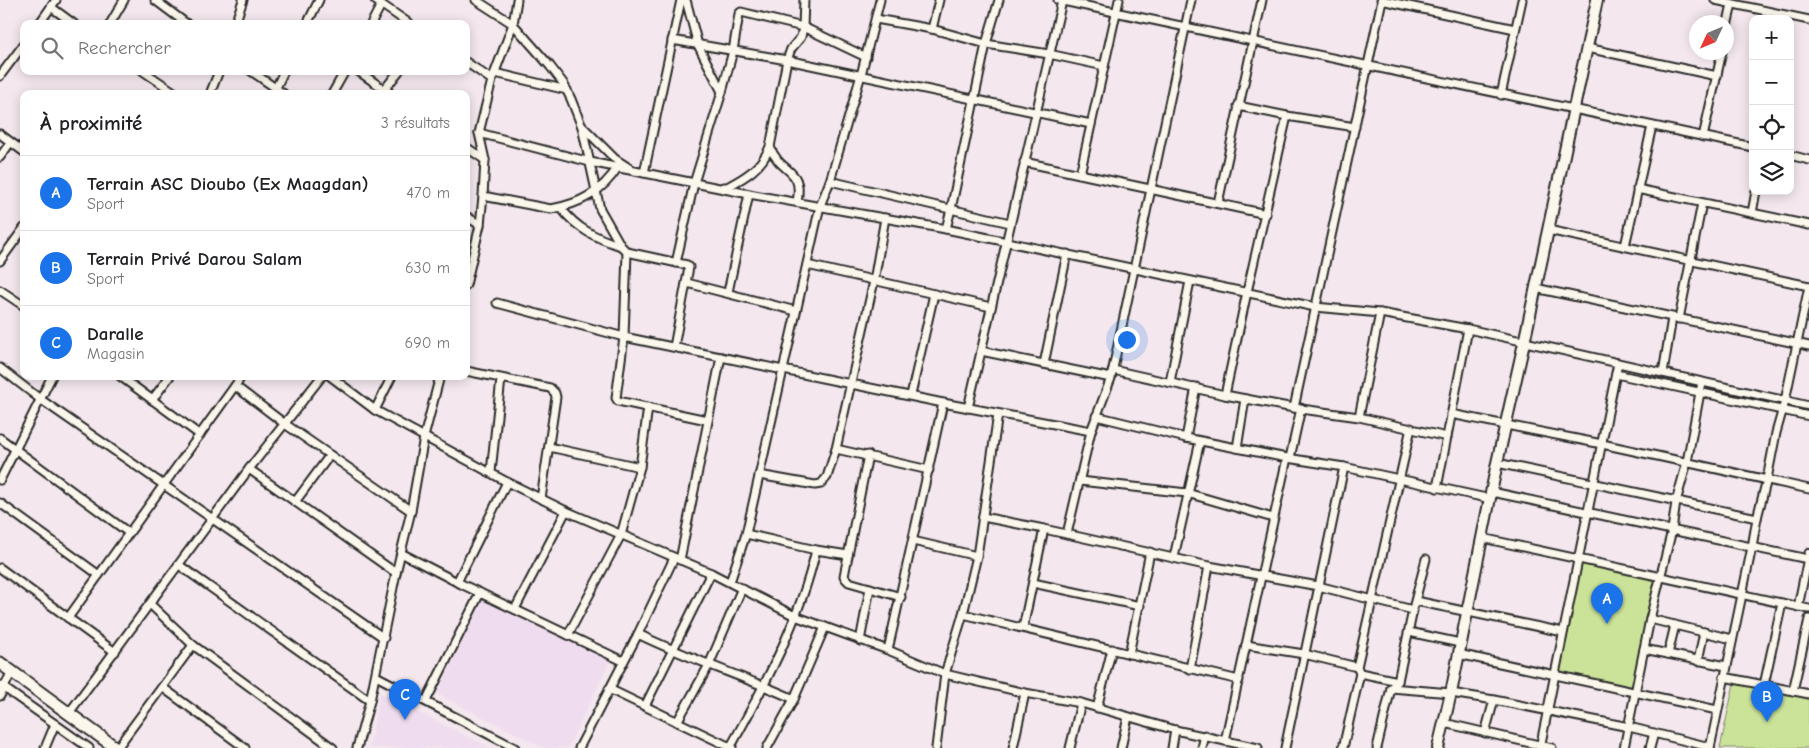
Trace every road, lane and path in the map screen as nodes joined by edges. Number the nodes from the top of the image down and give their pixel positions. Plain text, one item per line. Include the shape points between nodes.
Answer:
1 (56, 0) edge
2 (124, 0) edge
3 (155, 0) edge
4 (243, 0) edge
5 (319, 0) edge
6 (476, 0) edge
7 (516, 0) edge
8 (681, 0) edge
9 (686, 0) edge
10 (804, 0) edge
11 (880, 0) edge
12 (939, 0) edge
13 (999, 0) edge
14 (1058, 0) edge
15 (1119, 0) edge
16 (1191, 0) edge
17 (1262, 0) edge
18 (1382, 0) edge
19 (1522, 0) edge
20 (1597, 0) edge
21 (1715, 0) edge
22 (1062, 1) edge
23 (378, 2) edge
24 (1732, 4) junction
25 (51, 7) junction
26 (1116, 12) junction
27 (1730, 15) edge
28 (1778, 15) edge
29 (1794, 18) edge
30 (876, 19) junction
31 (42, 20) edge
32 (69, 20) edge
33 (112, 20) edge
34 (182, 20) edge
35 (237, 20) edge
36 (309, 20) edge
37 (372, 20) edge
38 (404, 20) edge
39 (1809, 20) edge
40 (513, 24) junction
41 (803, 27) junction
42 (1186, 27) junction
43 (932, 28) junction
44 (1515, 29) junction
45 (672, 40) junction
46 (1253, 42) junction
47 (986, 44) junction
48 (698, 45) junction
49 (1587, 48) junction
50 (20, 49) edge
51 (733, 51) junction
52 (1049, 54) junction
53 (866, 57) junction
54 (787, 60) junction
55 (1720, 60) edge
56 (470, 64) edge
57 (1104, 66) junction
58 (1368, 66) junction
59 (149, 75) edge
60 (217, 75) edge
61 (257, 75) edge
62 (282, 75) edge
63 (343, 75) edge
64 (364, 75) edge
65 (397, 75) edge
66 (861, 75) junction
67 (0, 76) edge
68 (493, 76) junction
69 (1717, 76) junction
70 (276, 88) junction
71 (171, 90) edge
72 (212, 90) edge
73 (279, 90) edge
74 (334, 90) edge
75 (385, 90) edge
76 (389, 90) edge
77 (567, 90) junction
78 (722, 92) junction
79 (1501, 95) junction
80 (975, 99) junction
81 (1238, 106) junction
82 (1574, 110) junction
83 (1036, 113) junction
84 (1286, 116) junction
85 (1091, 124) junction
86 (1652, 126) junction
87 (582, 127) junction
88 (1355, 127) junction
89 (479, 133) junction
90 (0, 134) edge
91 (1703, 137) junction
92 (10, 142) junction
93 (1749, 146) edge
94 (770, 147) junction
95 (20, 149) edge
96 (470, 150) edge
97 (1794, 156) edge
98 (0, 157) edge
99 (485, 160) junction
100 (1809, 160) edge
101 (590, 162) junction
102 (1024, 162) junction
103 (618, 168) junction
104 (631, 170) junction
105 (644, 173) junction
106 (1080, 174) junction
107 (830, 181) junction
108 (694, 183) junction
109 (718, 188) junction
110 (1151, 188) junction
111 (1637, 189) junction
112 (596, 193) junction
113 (749, 194) junction
114 (1755, 195) edge
115 (483, 196) junction
116 (797, 202) junction
117 (1218, 203) junction
118 (1702, 204) junction
119 (820, 206) junction
120 (561, 208) junction
121 (951, 209) junction
122 (1752, 213) junction
123 (1266, 214) junction
124 (885, 218) junction
125 (470, 219) edge
126 (1010, 223) junction
127 (480, 225) junction
128 (1809, 225) edge
129 (946, 228) junction
130 (1548, 230) junction
131 (20, 236) edge
132 (1006, 242) junction
133 (621, 246) junction
134 (1625, 246) junction
135 (627, 252) junction
136 (1067, 254) junction
137 (0, 261) edge
138 (1691, 261) junction
139 (676, 263) junction
140 (807, 265) junction
141 (470, 268) edge
142 (1135, 268) junction
143 (1190, 281) junction
144 (874, 282) junction
145 (686, 283) junction
146 (1809, 286) edge
147 (1536, 288) junction
148 (0, 290) edge
149 (728, 292) junction
150 (1247, 292) junction
151 (934, 294) junction
152 (20, 303) edge
153 (497, 303) dead end
154 (991, 307) junction
155 (1315, 307) junction
156 (796, 311) junction
157 (1380, 313) junction
158 (1675, 318) junction
159 (1468, 329) junction
160 (624, 337) junction
161 (1524, 343) junction
162 (1796, 344) junction
163 (1809, 346) edge
164 (674, 347) junction
165 (981, 351) junction
166 (721, 357) junction
167 (1618, 363) junction
168 (1044, 364) junction
169 (0, 368) edge
170 (782, 370) junction
171 (470, 372) edge
172 (1663, 373) junction
173 (1112, 374) junction
174 (1616, 374) junction
175 (501, 379) junction
176 (50, 380) edge
177 (125, 380) edge
178 (167, 380) edge
179 (239, 380) edge
180 (319, 380) edge
181 (335, 380) edge
182 (390, 380) edge
183 (439, 380) edge
184 (1170, 382) junction
185 (1702, 382) junction
186 (851, 383) junction
187 (235, 386) junction
188 (1196, 387) junction
189 (1700, 393) junction
190 (911, 395) junction
191 (1225, 395) junction
192 (1245, 398) junction
193 (40, 399) junction
194 (152, 400) junction
195 (1786, 401) junction
196 (943, 403) junction
197 (1809, 406) edge
198 (648, 407) junction
199 (968, 408) junction
200 (1298, 408) junction
201 (375, 410) junction
202 (1783, 410) junction
203 (998, 414) junction
204 (1451, 414) junction
205 (1096, 416) junction
206 (1359, 416) junction
207 (1809, 416) edge
208 (708, 420) junction
209 (286, 424) junction
210 (1507, 424) junction
211 (1411, 428) junction
212 (1091, 431) junction
213 (200, 435) junction
214 (424, 437) junction
215 (1447, 437) junction
216 (0, 438) edge
217 (1186, 438) junction
218 (1200, 441) junction
219 (1602, 444) junction
220 (550, 447) junction
221 (1238, 448) junction
222 (16, 449) junction
223 (836, 449) junction
224 (330, 455) junction
225 (868, 455) junction
226 (1288, 458) junction
227 (1688, 462) junction
228 (1497, 463) junction
229 (640, 467) junction
230 (1344, 467) junction
231 (249, 469) junction
232 (929, 470) junction
233 (491, 472) junction
234 (759, 475) junction
235 (1767, 479) junction
236 (0, 480) edge
237 (1400, 480) junction
238 (1080, 481) junction
239 (507, 482) junction
240 (1593, 483) junction
241 (164, 485) junction
242 (1437, 488) junction
243 (1809, 488) edge
244 (1187, 494) junction
245 (1491, 495) junction
246 (541, 498) junction
247 (295, 502) junction
248 (1676, 502) junction
249 (0, 503) edge
250 (411, 511) junction
251 (566, 511) junction
252 (1588, 512) junction
253 (983, 517) junction
254 (1272, 518) junction
255 (1757, 518) junction
256 (213, 519) junction
257 (1044, 529) junction
258 (1672, 530) junction
259 (129, 533) junction
260 (746, 534) junction
261 (1067, 534) junction
262 (621, 535) junction
263 (1482, 538) junction
264 (913, 541) junction
265 (1752, 547) junction
266 (816, 550) junction
267 (1150, 552) junction
268 (400, 553) junction
269 (848, 555) junction
270 (977, 556) junction
271 (1808, 556) edge
272 (1174, 557) junction
273 (677, 559) junction
274 (1578, 559) junction
275 (1426, 560) dead end
276 (179, 565) junction
277 (1209, 566) junction
278 (0, 568) edge
279 (396, 573) junction
280 (711, 574) junction
281 (99, 575) junction
282 (1260, 576) junction
283 (1660, 577) junction
284 (457, 582) junction
285 (730, 582) junction
286 (1033, 583) junction
287 (1318, 586) junction
288 (742, 588) junction
289 (870, 588) junction
290 (480, 592) junction
291 (1742, 595) junction
292 (900, 597) junction
293 (1372, 600) junction
294 (1416, 601) junction
295 (1782, 603) junction
296 (150, 604) junction
297 (1140, 606) junction
298 (1798, 607) junction
299 (515, 609) junction
300 (1809, 609) edge
301 (1413, 610) junction
302 (1467, 612) junction
303 (963, 614) junction
304 (795, 616) junction
305 (68, 618) junction
306 (1650, 619) junction
307 (1809, 619) edge
308 (1675, 625) junction
309 (825, 627) junction
310 (1023, 628) junction
311 (1409, 632) junction
312 (1563, 632) junction
313 (1704, 632) junction
314 (638, 634) junction
315 (568, 636) junction
316 (384, 638) junction
317 (1732, 639) junction
318 (860, 641) junction
319 (1460, 643) junction
320 (193, 645) junction
321 (1246, 645) junction
322 (1644, 648) junction
323 (888, 650) junction
324 (1112, 650) junction
325 (672, 651) junction
326 (115, 652) junction
327 (1129, 654) junction
328 (1304, 654) junction
329 (1458, 654) junction
330 (1668, 654) junction
331 (623, 661) junction
332 (1698, 661) junction
333 (0, 663) edge
334 (709, 665) junction
335 (1726, 666) junction
336 (1190, 669) junction
337 (1359, 670) junction
338 (12, 671) junction
339 (945, 674) junction
340 (1554, 674) junction
341 (376, 676) junction
342 (1724, 677) junction
343 (1239, 680) junction
344 (1398, 681) junction
345 (1764, 685) junction
346 (2, 686) edge
347 (765, 686) junction
348 (162, 687) junction
349 (609, 688) junction
350 (1391, 688) junction
351 (1793, 691) junction
352 (1635, 692) junction
353 (1025, 693) junction
354 (1451, 693) junction
355 (1809, 694) edge
356 (0, 696) edge
357 (794, 699) junction
358 (1494, 700) junction
359 (370, 701) junction
360 (426, 701) junction
361 (1081, 703) junction
362 (645, 706) junction
363 (1097, 708) junction
364 (1717, 710) junction
365 (1547, 712) junction
366 (70, 714) junction
367 (1128, 717) junction
368 (677, 722) junction
369 (1444, 723) junction
370 (55, 724) junction
371 (1629, 727) junction
372 (1175, 730) junction
373 (1486, 733) junction
374 (1654, 733) junction
375 (1205, 735) junction
376 (1225, 741) junction
377 (722, 746) edge
378 (1540, 747) edge
379 (1710, 747) edge
380 (45, 748) edge
381 (89, 748) edge
382 (116, 748) edge
383 (245, 748) edge
384 (332, 748) edge
385 (357, 748) edge
386 (514, 748) edge
387 (579, 748) edge
388 (731, 748) edge
389 (767, 748) edge
390 (936, 748) edge
391 (1013, 748) edge
392 (1070, 748) edge
393 (1121, 748) edge
394 (1172, 748) edge
395 (1202, 748) edge
396 (1258, 748) edge
397 (1285, 748) edge
398 (1343, 748) edge
399 (1377, 748) edge
400 (1438, 748) edge
401 (1552, 748) edge
402 (1624, 748) edge
403 (1650, 748) edge

1 - 25 street
2 - 33 street
3 - 34 street
4 - 35 street
5 - 36 street
6 - 40 street
7 - 40 street
8 - 45 street
9 - 48 street
10 - 41 street
11 - 30 street
12 - 43 street
13 - 47 street
14 - 22 street
15 - 26 street
16 - 42 street
17 - 46 street
18 - 44 street
18 - 58 street
19 - 44 street
20 - 49 main road
21 - 24 street
22 - 26 street
22 - 52 street
23 - 37 street
23 - 38 street
24 - 27 street
24 - 28 street
25 - 31 street
25 - 32 street
26 - 42 street
26 - 57 street
29 - 39 street
30 - 43 street
30 - 53 street
40 - 68 street
40 - 77 street
41 - 51 street via 741,12
41 - 53 street
41 - 54 street
42 - 46 street
42 - 110 street
43 - 47 street
44 - 79 street
45 - 48 street
45 - 105 street
46 - 58 street
46 - 81 street
47 - 52 street
47 - 80 street
48 - 51 street
48 - 78 street
49 - 69 street
49 - 82 main road
50 - 67 street
51 - 54 street
51 - 78 street
52 - 57 street
52 - 83 street
53 - 66 street
54 - 66 street
54 - 94 street
55 - 69 street
56 - 68 street
57 - 85 street
58 - 79 street
58 - 88 street
59 - 71 street
60 - 72 street
61 - 70 street
62 - 70 street
63 - 74 street
64 - 75 street
65 - 76 street
66 - 80 street
66 - 107 street
68 - 77 street
68 - 89 street
69 - 91 street
70 - 73 street
77 - 87 street
78 - 108 street
79 - 82 street
80 - 83 street
80 - 121 street
81 - 84 street
81 - 117 street
82 - 86 street
82 - 130 main road
83 - 85 street
83 - 102 street
84 - 88 street
84 - 123 street
85 - 106 street
86 - 91 street
86 - 111 street
87 - 101 street
87 - 104 street
88 - 155 street
89 - 99 street
89 - 101 street
90 - 92 street
91 - 93 street
92 - 95 street
92 - 98 street
94 - 109 street via 751,173 727,187
94 - 116 street via 774,157 798,180
96 - 99 street
97 - 100 street
99 - 115 street
101 - 103 street
101 - 112 street
102 - 106 street
102 - 126 street
103 - 104 street
103 - 112 street
104 - 105 street
105 - 108 street
106 - 110 street
107 - 119 street
107 - 121 street
108 - 109 street
108 - 139 street
109 - 113 street
110 - 117 street
110 - 142 street
111 - 118 street
111 - 134 street
112 - 120 street
112 - 133 street via 600,209
113 - 116 street
113 - 149 street
114 - 122 street
115 - 120 street
115 - 127 street
116 - 119 street
117 - 123 street
118 - 122 street
118 - 138 street
119 - 124 street
119 - 140 street
120 - 133 street via 569,219 593,236
121 - 126 street
121 - 129 street
122 - 128 street
123 - 150 street
124 - 129 street
124 - 144 street
125 - 127 street
126 - 132 street
127 - 141 street
129 - 132 street
130 - 134 street
130 - 147 main road
131 - 137 street
132 - 136 street
132 - 154 street
133 - 135 street
134 - 138 street
135 - 139 street
135 - 160 street
136 - 142 street
136 - 168 street
138 - 146 street
138 - 158 street
139 - 145 street via 689,267
140 - 144 street
140 - 156 street
142 - 143 street
142 - 173 street
143 - 150 street
143 - 184 street
144 - 151 street
144 - 186 street
145 - 149 street
145 - 164 street
146 - 162 street
147 - 158 street
147 - 161 main road
148 - 152 street
149 - 156 street
150 - 155 street
150 - 191 street
151 - 154 street
151 - 190 street
153 - 160 street
154 - 165 street
155 - 157 street
155 - 200 street
156 - 170 street
157 - 159 street
157 - 206 street
158 - 162 street
158 - 172 street
159 - 161 street
159 - 204 street
160 - 164 street
160 - 198 street via 616,398
161 - 167 street
161 - 210 main road
162 - 163 street
162 - 195 street
164 - 166 street
165 - 168 street
165 - 199 street
166 - 170 street
166 - 208 street
167 - 172 street
167 - 174 street
168 - 173 street
169 - 193 street
170 - 186 street
170 - 234 street
171 - 175 street
172 - 185 street
173 - 184 street
173 - 205 street
174 - 189 street
174 - 219 street
175 - 220 street via 550,388 555,393
175 - 233 street
176 - 193 street
177 - 194 street
178 - 194 street
179 - 187 street
180 - 209 street
181 - 201 street
182 - 201 street
183 - 214 street
184 - 188 street
185 - 189 street
185 - 195 street
186 - 190 street
186 - 223 street
187 - 209 street
187 - 213 street
188 - 191 street
188 - 217 street
189 - 202 street
189 - 227 street
190 - 196 street
191 - 192 street
192 - 200 street
192 - 221 street
193 - 222 street
193 - 241 street
194 - 213 street
195 - 197 street
195 - 202 street
196 - 199 street
196 - 232 street
198 - 208 street
198 - 229 street
199 - 203 street
200 - 206 street
200 - 226 street
201 - 214 street
202 - 207 street
202 - 235 street
203 - 212 street
203 - 253 street
204 - 210 street
204 - 215 street
205 - 212 street
205 - 217 street
206 - 211 street
208 - 273 street
209 - 224 street
209 - 231 street
210 - 219 street
210 - 228 main road
211 - 215 street
211 - 237 street
212 - 238 street
213 - 241 street
214 - 233 street
214 - 250 street
215 - 242 street
216 - 222 street
217 - 218 street
218 - 221 street
218 - 244 street
219 - 227 street
219 - 240 street
220 - 229 street
220 - 246 street
221 - 226 street
222 - 236 street
222 - 259 street
223 - 225 street
223 - 234 street via 827,477 816,486
224 - 247 street
224 - 250 street
225 - 232 street
225 - 269 street
226 - 230 street
226 - 254 street
227 - 235 street
227 - 248 street
228 - 240 street
228 - 245 main road
229 - 262 street
230 - 237 street
230 - 287 street
231 - 247 street
231 - 256 street
232 - 264 street
233 - 239 street
234 - 260 street
235 - 243 street
235 - 255 street
237 - 242 street
237 - 293 street
238 - 244 street
238 - 261 street
239 - 246 street
239 - 284 street
240 - 248 street
240 - 252 street
241 - 256 street
241 - 259 street
242 - 245 street
244 - 254 street
244 - 272 street
245 - 252 street
245 - 263 main road
246 - 251 street
247 - 279 street
248 - 255 street
248 - 258 street
249 - 281 street
250 - 268 street
251 - 262 street
251 - 299 street
252 - 258 street
252 - 274 street
253 - 257 street
253 - 270 street
254 - 282 street
255 - 265 street
256 - 276 street
256 - 316 street
257 - 261 street
257 - 286 street
258 - 265 street
258 - 283 street
259 - 281 street
260 - 266 street
260 - 285 street
261 - 267 street
262 - 273 street
262 - 315 street
263 - 274 street
263 - 302 main road
264 - 270 street
264 - 292 street
265 - 271 street
265 - 291 street
266 - 269 street
266 - 304 street
267 - 272 street
267 - 297 street
268 - 279 street
268 - 284 street
269 - 289 street via 846,579
270 - 303 street
271 - 298 street
272 - 277 street
273 - 280 street
273 - 314 street
274 - 283 street
274 - 312 street
275 - 294 street
276 - 296 street
276 - 359 street
277 - 282 street
277 - 336 street
278 - 305 street
279 - 316 street
280 - 285 street
280 - 325 street
281 - 305 street
282 - 287 street
282 - 321 street
283 - 291 street
283 - 306 street
284 - 290 street
285 - 288 street
286 - 297 street
286 - 310 street
287 - 293 street
287 - 328 street
288 - 304 street
288 - 334 street
289 - 292 street
289 - 318 street
290 - 299 street
290 - 360 street
291 - 295 street
291 - 317 street
292 - 323 street
293 - 301 street
293 - 337 street
294 - 301 street
294 - 302 street
295 - 298 street
295 - 345 street
296 - 320 street
296 - 326 street
297 - 327 street
298 - 300 street
299 - 315 street
301 - 311 street
302 - 312 street
302 - 319 main road
303 - 310 street
303 - 339 street
304 - 309 street
304 - 347 street
305 - 326 street
306 - 308 street
306 - 322 street
307 - 351 street
308 - 313 street
308 - 330 street
309 - 318 street
309 - 357 street
310 - 324 street
311 - 319 street
311 - 344 street
312 - 340 street
313 - 317 street
313 - 332 street
314 - 325 street
314 - 331 street
315 - 331 street
316 - 341 street
317 - 335 street
318 - 323 street
319 - 329 main road
320 - 348 street
320 - 384 street
321 - 328 street
321 - 343 street
322 - 330 street
322 - 352 street
323 - 339 street
324 - 327 street
324 - 363 street
325 - 334 street
325 - 362 street
326 - 366 street
327 - 336 street
328 - 337 street
328 - 397 street
329 - 340 street
329 - 354 main road
330 - 332 street
331 - 349 street
332 - 335 street
333 - 338 highway
334 - 347 street
334 - 368 street
335 - 342 street
336 - 343 street
337 - 344 street
337 - 398 street
338 - 346 street
338 - 366 highway
339 - 353 street
339 - 390 street
340 - 352 street
340 - 365 street
341 - 359 street
341 - 360 street
342 - 345 street
342 - 364 street
343 - 376 street
344 - 350 street
345 - 351 street
346 - 356 street
346 - 370 street
347 - 357 street
347 - 388 street
348 - 382 street
348 - 383 street
349 - 362 street
349 - 387 street
350 - 354 street
350 - 399 street
351 - 355 street
352 - 364 street
352 - 371 street
353 - 361 street
353 - 391 street
354 - 358 street
354 - 369 main road
357 - 389 street
358 - 365 street
358 - 373 street
359 - 385 street
360 - 386 street
361 - 363 street
361 - 392 street
362 - 368 street
363 - 367 street
364 - 379 street
365 - 371 street
365 - 378 street
366 - 382 highway
367 - 372 street
367 - 393 street
368 - 377 street
369 - 373 street
369 - 400 main road
370 - 380 street
370 - 381 street
371 - 374 street
371 - 402 street
372 - 375 street
372 - 394 street
373 - 378 street
374 - 379 street
374 - 403 street
375 - 376 street
375 - 395 street
376 - 396 street
377 - 388 street
378 - 401 street

